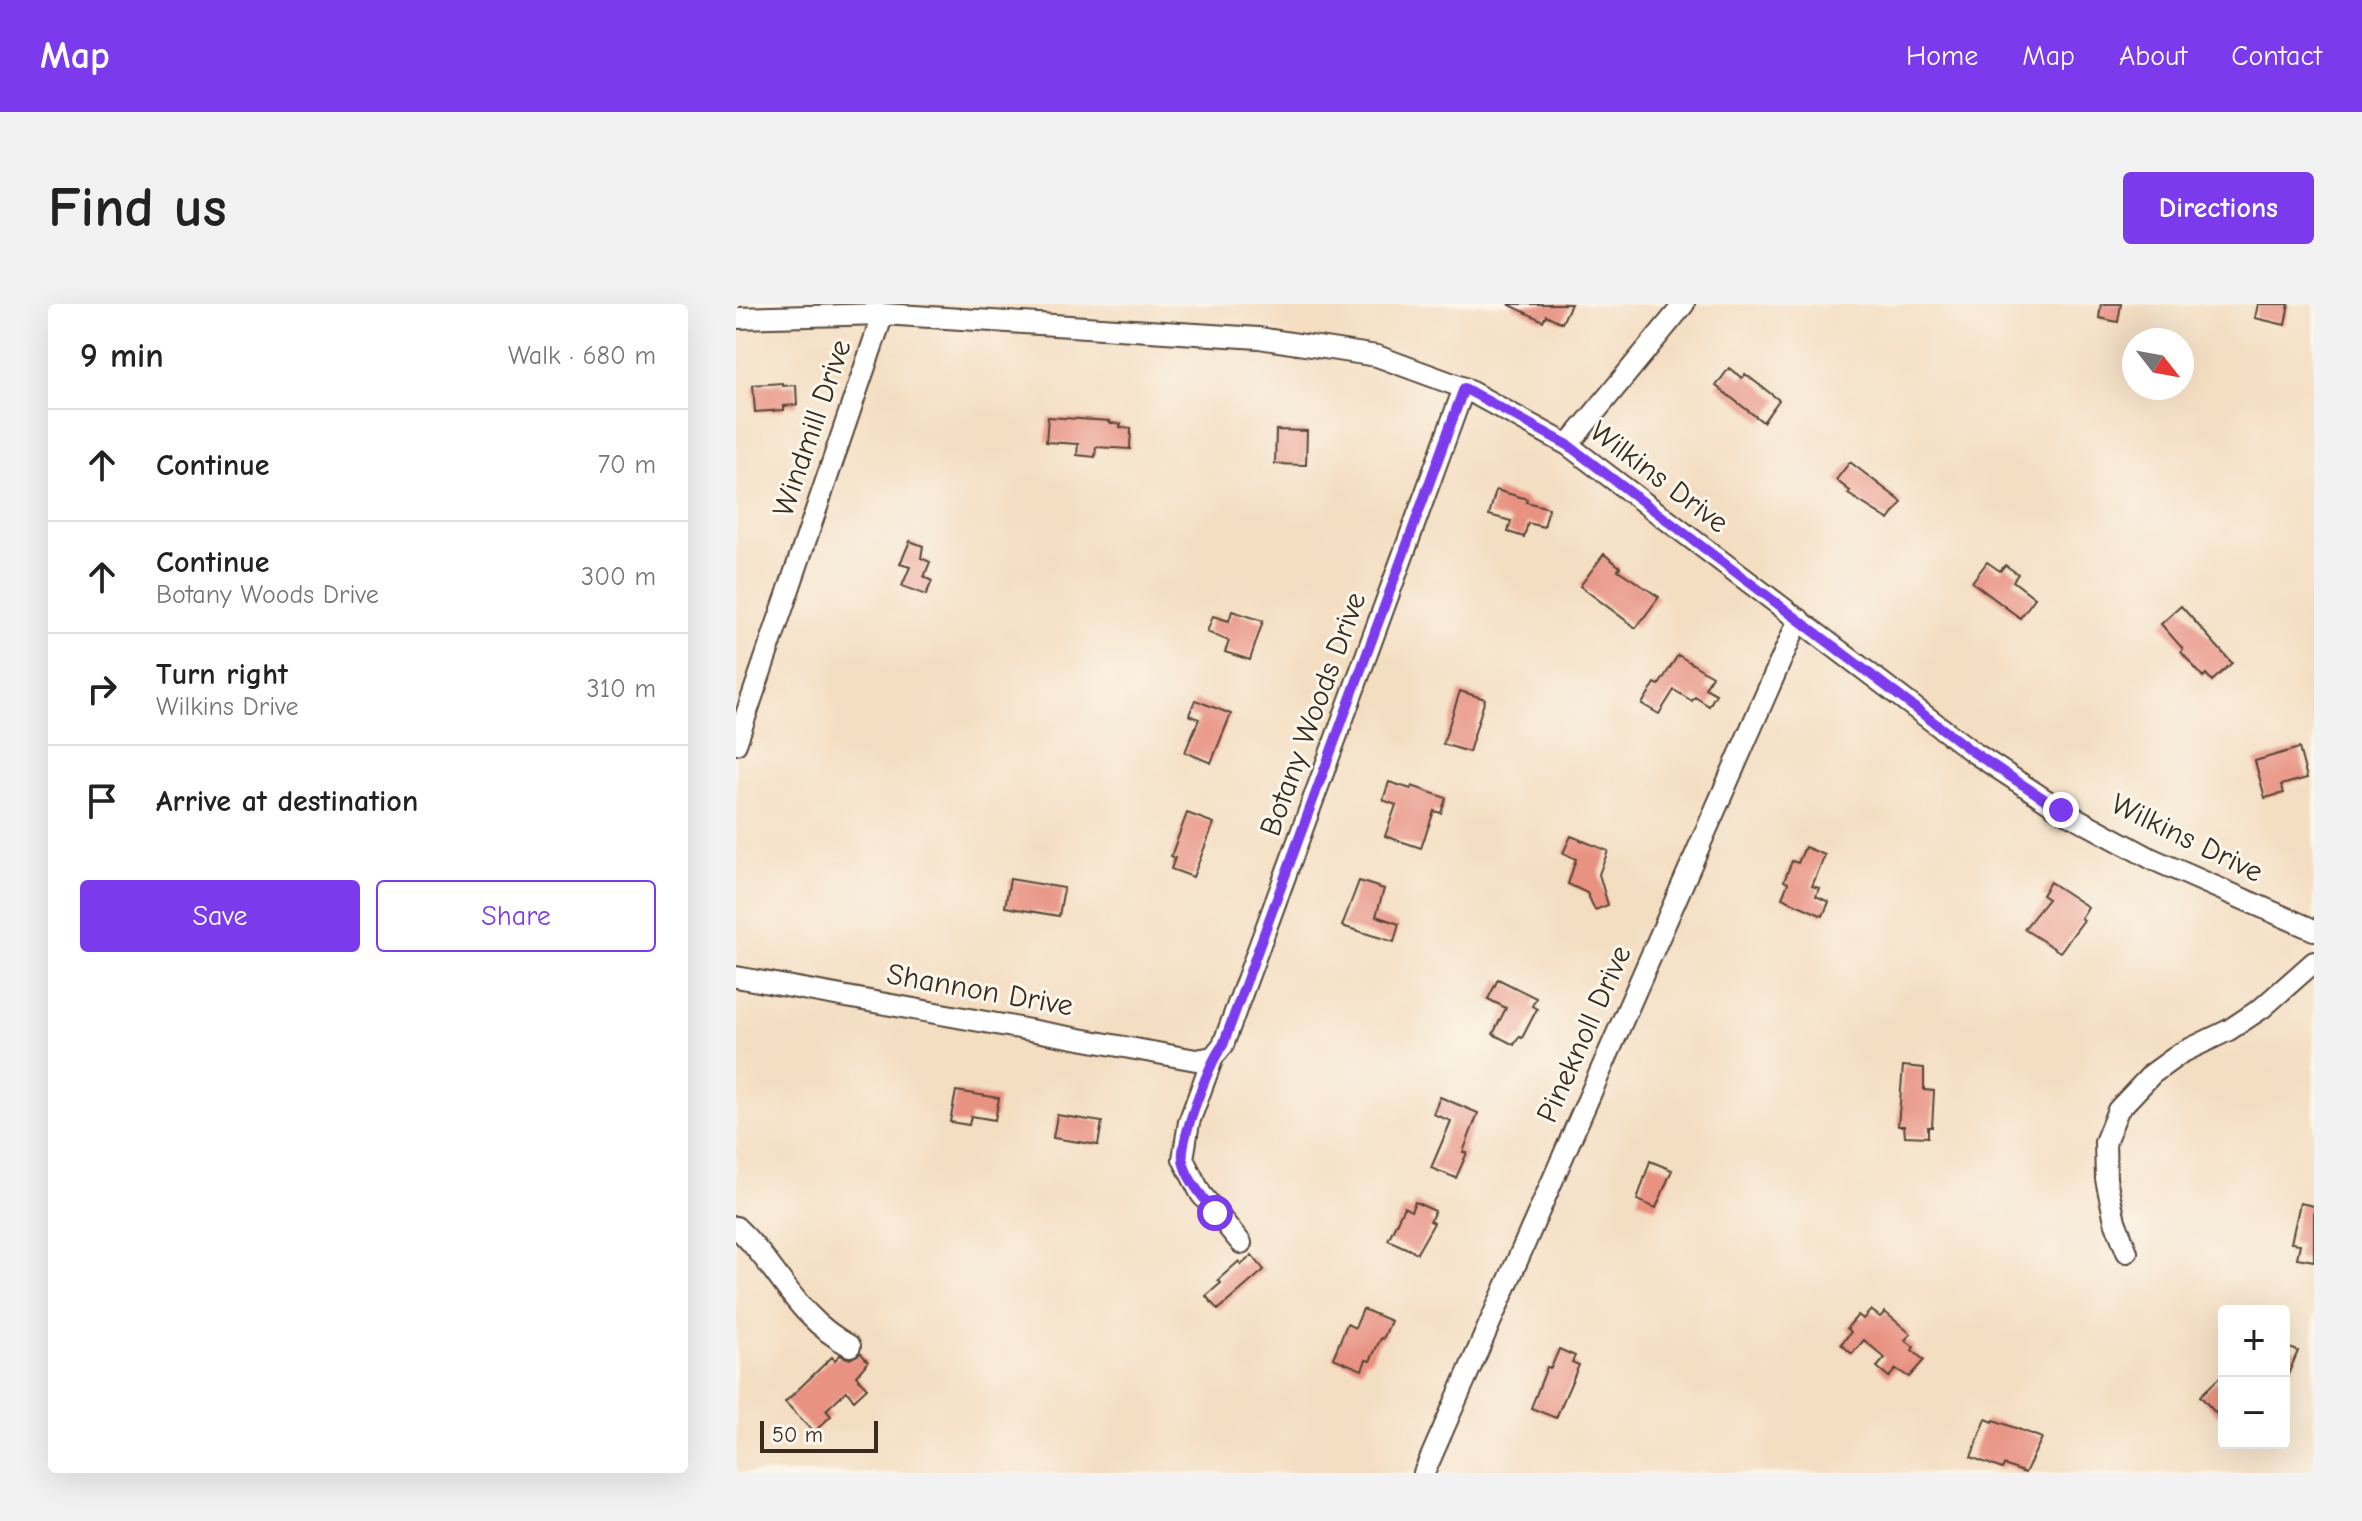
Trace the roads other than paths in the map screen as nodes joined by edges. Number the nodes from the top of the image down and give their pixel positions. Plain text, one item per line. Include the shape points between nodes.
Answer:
1 (1684, 304) edge
2 (897, 311) edge
3 (736, 318) edge
4 (1464, 388) junction
5 (1568, 445) junction
6 (1799, 619) junction
7 (736, 744) edge
8 (2314, 930) edge
9 (2314, 962) edge
10 (736, 977) edge
11 (1213, 1057) junction
12 (736, 1227) edge
13 (1241, 1243) dead end
14 (2127, 1252) dead end
15 (850, 1346) dead end
16 (1424, 1473) edge

1 - 5 street
2 - 3 street, Wilkins Drive
2 - 4 street, Wilkins Drive via 1259,338 1377,356
2 - 7 street, Windmill Drive
4 - 5 street, Wilkins Drive
4 - 11 street, Botany Woods Drive via 1332,755 1223,1045
5 - 6 street, Wilkins Drive
6 - 8 street, Wilkins Drive via 1973,752 2061,810 2152,859
6 - 16 street, Pineknoll Drive
9 - 14 street via 2262,1008 2152,1074 2118,1110 2105,1142 2106,1179
10 - 11 street, Shannon Drive via 1196,1060
11 - 13 street, Botany Woods Drive via 1189,1122 1183,1159 1201,1194
12 - 15 street via 806,1314

